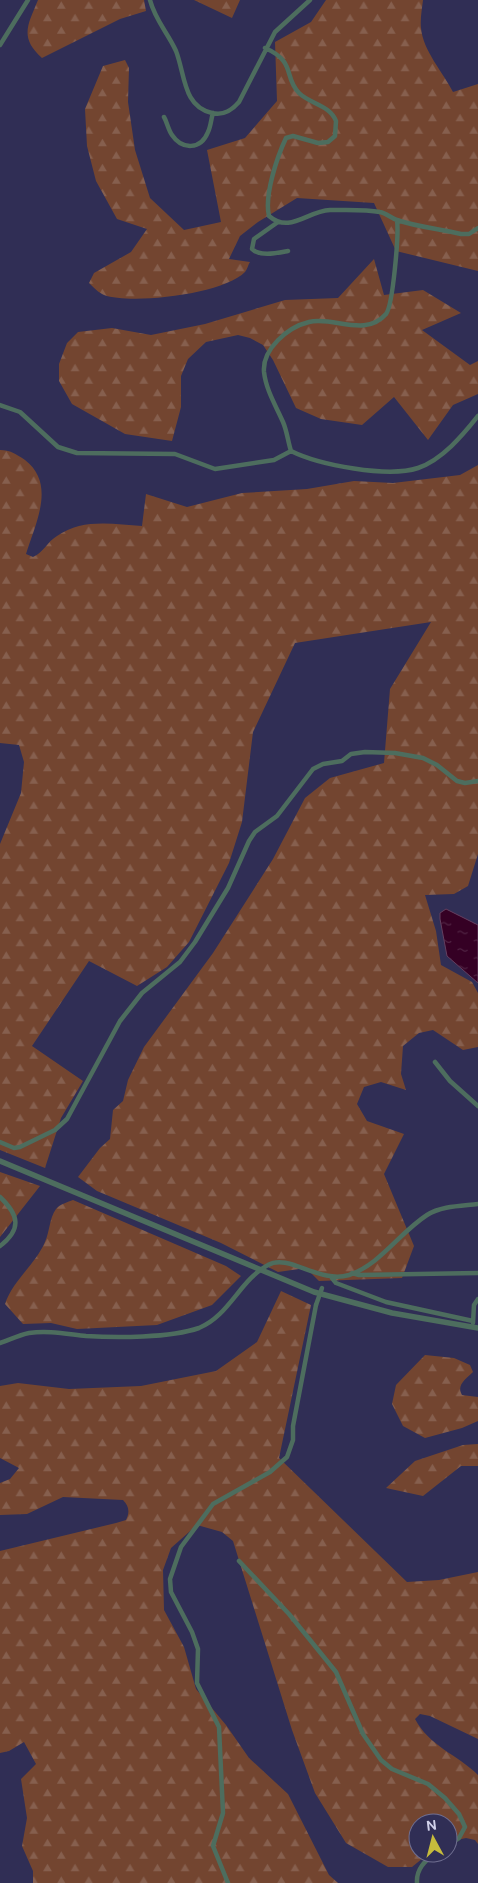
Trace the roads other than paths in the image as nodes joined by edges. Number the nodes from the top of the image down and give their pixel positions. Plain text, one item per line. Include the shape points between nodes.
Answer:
1 (28, 0) edge
2 (150, 0) edge
3 (310, 0) edge
4 (0, 46) edge
5 (265, 48) junction
6 (212, 113) junction
7 (164, 117) dead end
8 (397, 220) junction
9 (278, 222) junction
10 (478, 228) edge
11 (288, 251) dead end
12 (1, 406) edge
13 (0, 411) edge
14 (478, 416) edge
15 (291, 452) junction
16 (478, 781) edge
17 (435, 1062) dead end
18 (478, 1106) edge
19 (0, 1142) edge
20 (0, 1161) edge
21 (0, 1197) edge
22 (478, 1204) edge
23 (0, 1246) edge
24 (260, 1270) junction
25 (352, 1273) junction
26 (478, 1274) edge
27 (325, 1276) junction
28 (332, 1278) junction
29 (478, 1299) edge
30 (475, 1325) edge
31 (0, 1343) edge
32 (239, 1561) dead end
33 (458, 1839) edge
34 (424, 1863) edge
35 (228, 1883) edge
36 (417, 1883) edge

1 - 4 street
2 - 6 street via 156,18 176,51 194,105
3 - 5 street via 278,28
5 - 6 street via 239,102 227,112
5 - 9 street via 284,60 297,91 328,110 336,121 335,136 328,142 318,143 293,136 286,138 278,156 268,200 269,216
6 - 7 street via 205,138 196,146 189,147 172,136
8 - 9 street via 380,212 327,210 293,223
8 - 10 street via 461,234 469,234
8 - 15 street via 392,296 386,314 369,324 355,327 309,322 269,349 264,371 266,384 284,423
9 - 11 street via 254,239 252,249 263,254
12 - 13 street
12 - 15 street via 25,415 58,447 77,453 175,454 215,469 274,460
14 - 15 street via 463,435 418,468 394,471 341,466 306,459
16 - 19 street via 457,781 423,758 395,753 351,754 342,761 313,769 277,816 255,832 228,888 180,962 142,993 120,1021 67,1119 55,1130 20,1147
17 - 18 street via 450,1082
20 - 24 street
21 - 23 street via 16,1222 14,1231
22 - 25 street via 427,1215 389,1250
24 - 27 street via 279,1262
24 - 30 street via 352,1303 392,1313
24 - 31 street via 213,1320 187,1331 98,1336 35,1333
25 - 26 street
25 - 28 street
27 - 28 street
27 - 35 street, bridge via 316,1305 291,1450 270,1472 213,1504 181,1547 170,1579 171,1592 198,1649 197,1683 219,1727 223,1813 213,1846
28 - 30 street via 336,1283 374,1299
29 - 30 street via 474,1305
32 - 33 street via 289,1614 336,1672 363,1734 377,1756 392,1769 428,1784 459,1814 466,1827
34 - 36 street via 420,1867

